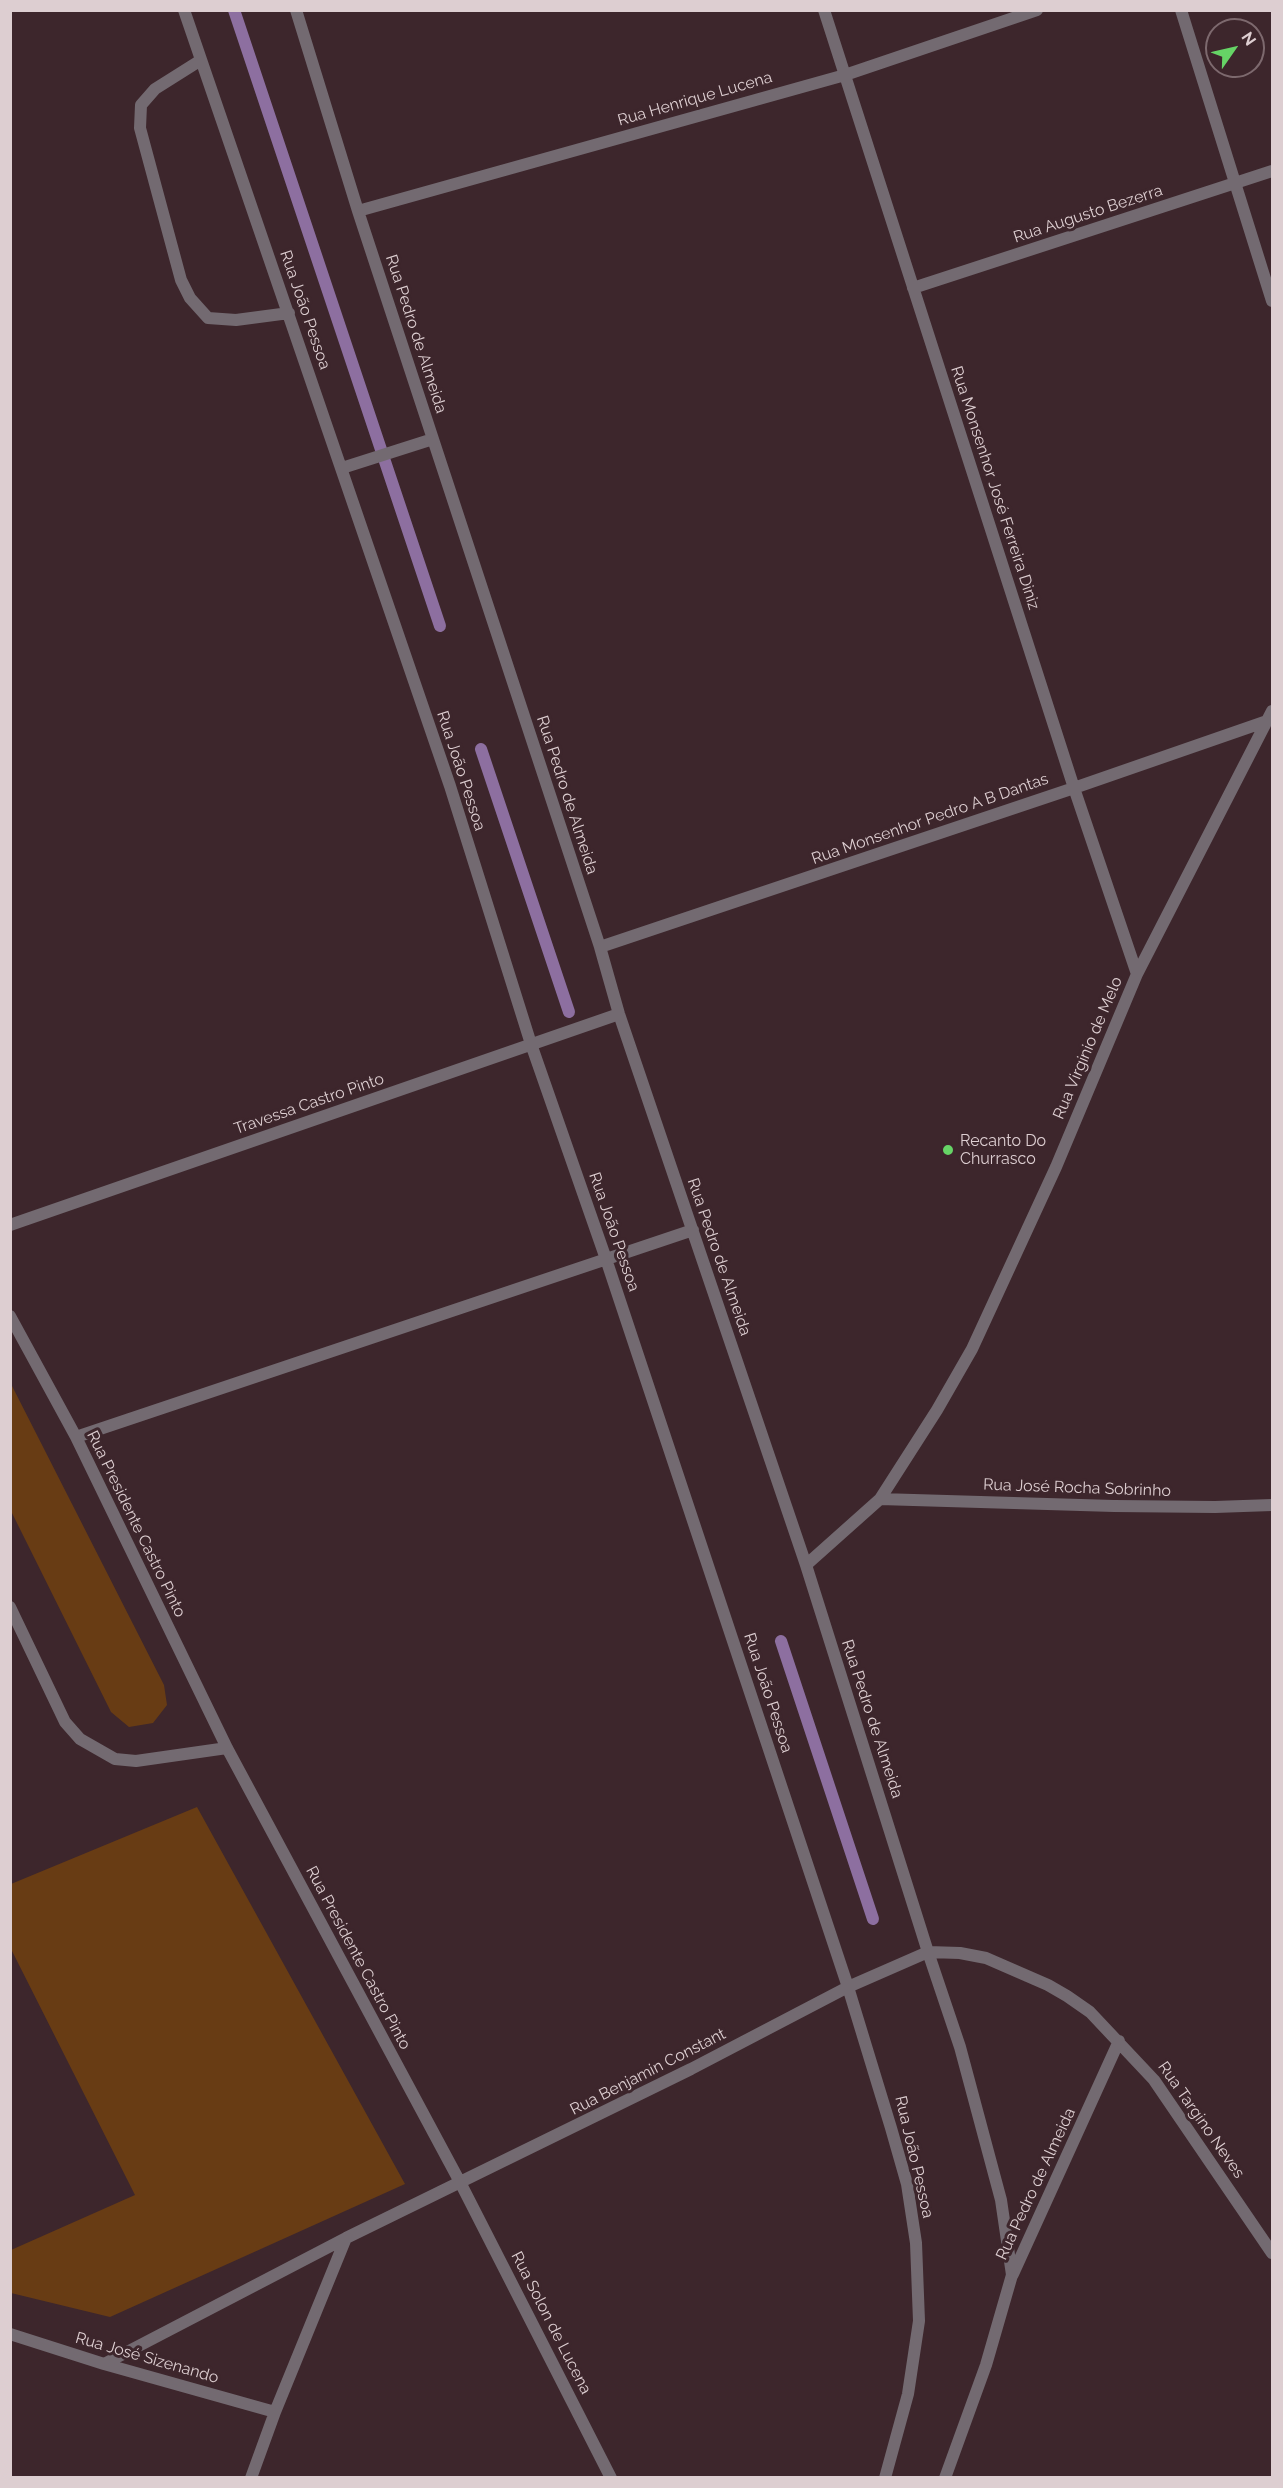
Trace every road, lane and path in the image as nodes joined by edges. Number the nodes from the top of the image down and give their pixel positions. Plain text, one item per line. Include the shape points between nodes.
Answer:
1 (184, 10) edge
2 (296, 10) edge
3 (824, 10) edge
4 (1037, 10) edge
5 (1181, 10) edge
6 (201, 60) junction
7 (844, 75) junction
8 (1272, 171) edge
9 (1236, 183) junction
10 (358, 211) junction
11 (913, 288) junction
12 (1272, 301) edge
13 (289, 313) junction
14 (433, 440) junction
15 (342, 468) junction
16 (1271, 716) edge
17 (1074, 788) junction
18 (600, 947) junction
19 (1137, 974) junction
20 (619, 1014) junction
21 (531, 1044) junction
22 (10, 1225) edge
23 (693, 1230) junction
24 (606, 1258) junction
25 (10, 1316) edge
26 (76, 1437) junction
27 (880, 1499) junction
28 (1272, 1505) edge
29 (806, 1565) junction
30 (10, 1607) edge
31 (227, 1748) junction
32 (928, 1952) junction
33 (849, 1987) junction
34 (1119, 2041) junction
35 (461, 2184) junction
36 (346, 2238) junction
37 (1272, 2253) edge
38 (1012, 2275) junction
39 (10, 2334) edge
40 (104, 2364) junction
41 (275, 2412) junction
42 (251, 2478) edge
43 (611, 2478) edge
44 (885, 2478) edge
45 (945, 2478) edge

1 - 6 street, Rua João Pessoa
2 - 10 street, Rua Pedro de Almeida
3 - 7 street, Rua Monsenhor José Ferreira Diniz
4 - 7 street, Rua Henrique Lucena
5 - 9 street
6 - 13 street, Rua João Pessoa
6 - 13 street via 155,89 141,105 140,128 181,280 190,298 208,318 236,320
7 - 10 street, Rua Henrique Lucena
7 - 11 street, Rua Monsenhor José Ferreira Diniz
8 - 9 street, Rua Augusto Bezerra
9 - 11 street, Rua Augusto Bezerra
9 - 12 street
10 - 14 street, Rua Pedro de Almeida
11 - 17 street, Rua Monsenhor José Ferreira Diniz
13 - 15 street, Rua João Pessoa
14 - 15 street
14 - 18 street, Rua Pedro de Almeida
15 - 21 street, Rua João Pessoa via 450,786
16 - 17 street, Rua Monsenhor Pedro A B Dantas
16 - 19 street, Rua Virginio de Melo
17 - 18 street, Rua Monsenhor Pedro A B Dantas
17 - 19 street, Rua Monsenhor José Ferreira Diniz
18 - 20 street, Rua Pedro de Almeida
19 - 27 street, Rua Virginio de Melo via 1056,1167 972,1349
20 - 21 street, Travessa Castro Pinto
20 - 23 street, Rua Pedro de Almeida
21 - 22 street, Travessa Castro Pinto
21 - 24 street, Rua João Pessoa
23 - 24 street
23 - 29 street, Rua Pedro de Almeida
24 - 26 street
24 - 33 street, Rua João Pessoa
25 - 26 street, Rua Presidente Castro Pinto
26 - 31 street, Rua Presidente Castro Pinto
27 - 28 street, Rua José Rocha Sobrinho via 1114,1506
27 - 29 street, Rua Virginio de Melo
29 - 32 street, Rua Pedro de Almeida
30 - 31 street via 65,1722 80,1739 115,1759 136,1761
31 - 35 street, Rua Presidente Castro Pinto
32 - 33 street, Rua Benjamin Constant
32 - 34 street, Rua Targino Neves via 986,1958 1019,1971 1090,2012
32 - 38 street, Rua Pedro de Almeida via 985,2132 1001,2200
33 - 35 street, Rua Benjamin Constant
33 - 44 street, Rua João Pessoa via 907,2184 916,2243 919,2321 908,2394
34 - 37 street, Rua Targino Neves via 1154,2080
34 - 38 street, Rua Pedro de Almeida
35 - 36 street, Rua Benjamin Constant
35 - 43 street, Rua Solon de Lucena
36 - 40 street, Rua Benjamin Constant
36 - 41 street
38 - 45 street via 986,2365
39 - 40 street, Rua José Sizenando
40 - 41 street, Rua José Sizenando
41 - 42 street

